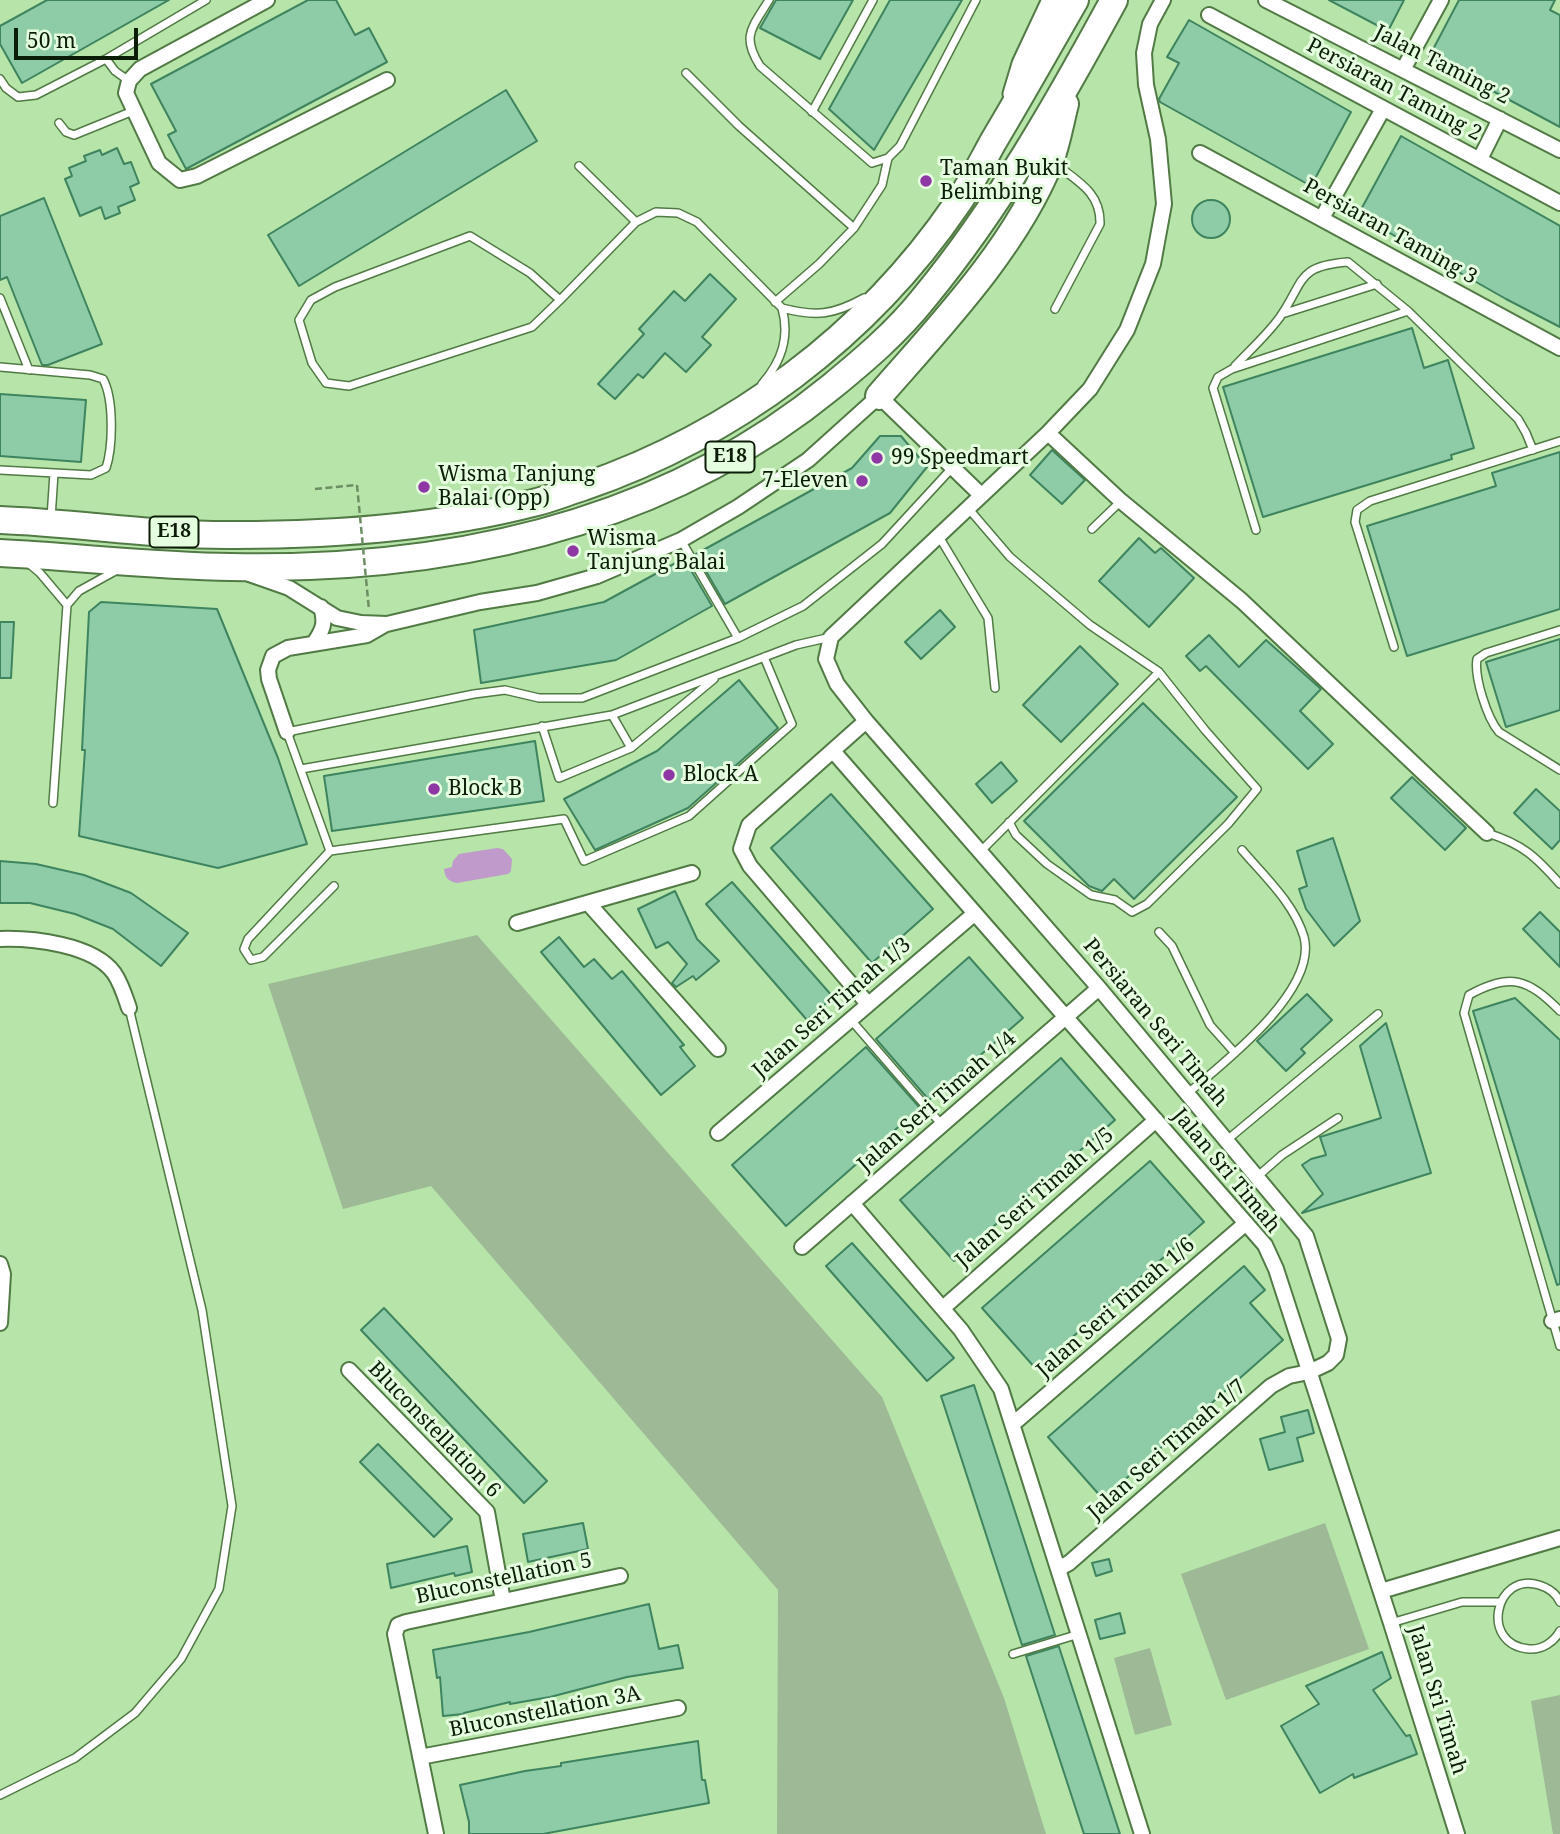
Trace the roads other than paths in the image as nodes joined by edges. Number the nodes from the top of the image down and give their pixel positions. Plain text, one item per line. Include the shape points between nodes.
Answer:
1 (206, 0) edge
2 (267, 0) edge
3 (769, 0) edge
4 (873, 0) edge
5 (976, 0) edge
6 (1052, 0) edge
7 (1075, 0) edge
8 (1114, 0) edge
9 (1163, 0) edge
10 (1266, 0) edge
11 (1441, 0) edge
12 (1209, 15) dead end
13 (106, 59) junction
14 (1404, 68) junction
15 (686, 73) dead end
16 (0, 79) edge
17 (1072, 79) junction
18 (387, 80) dead end
19 (129, 81) junction
20 (1383, 109) junction
21 (133, 111) junction
22 (812, 112) junction
23 (1500, 119) junction
24 (59, 123) dead end
25 (1003, 125) junction
26 (1560, 150) edge
27 (1200, 153) dead end
28 (888, 158) junction
29 (1480, 159) junction
30 (1050, 160) junction
31 (579, 166) dead end
32 (1560, 203) edge
33 (1322, 218) junction
34 (636, 222) junction
35 (853, 228) junction
36 (896, 281) junction
37 (1377, 284) junction
38 (0, 298) edge
39 (561, 300) junction
40 (775, 302) junction
41 (782, 309) junction
42 (1055, 309) dead end
43 (1408, 312) junction
44 (1281, 314) junction
45 (1560, 348) edge
46 (0, 367) edge
47 (1232, 369) junction
48 (29, 370) junction
49 (879, 396) junction
50 (729, 421) junction
51 (1048, 433) junction
52 (1560, 441) edge
53 (1533, 450) junction
54 (952, 467) junction
55 (0, 470) edge
56 (54, 473) junction
57 (981, 495) junction
58 (1121, 502) junction
59 (968, 508) junction
60 (0, 520) edge
61 (51, 522) junction
62 (1092, 529) dead end
63 (1256, 530) dead end
64 (938, 535) junction
65 (681, 540) junction
66 (9, 554) edge
67 (137, 562) junction
68 (231, 567) junction
69 (67, 605) junction
70 (321, 607) junction
71 (387, 624) junction
72 (1560, 630) edge
73 (831, 636) junction
74 (738, 638) junction
75 (314, 643) junction
76 (1394, 646) dead end
77 (764, 657) junction
78 (1159, 672) junction
79 (721, 674) junction
80 (995, 688) dead end
81 (612, 715) junction
82 (866, 721) junction
83 (542, 726) junction
84 (287, 732) junction
85 (631, 748) junction
86 (833, 751) junction
87 (301, 769) junction
88 (1560, 770) edge
89 (53, 803) dead end
90 (1009, 822) junction
91 (1487, 833) joint
92 (330, 850) junction
93 (1242, 850) dead end
94 (980, 852) junction
95 (692, 873) dead end
96 (1560, 884) edge
97 (334, 886) dead end
98 (589, 904) junction
99 (974, 914) junction
100 (517, 923) dead end
101 (1159, 932) dead end
102 (0, 939) edge
103 (1099, 988) junction
104 (868, 1004) junction
105 (129, 1009) joint
106 (1560, 1011) edge
107 (1378, 1014) dead end
108 (1065, 1018) junction
109 (850, 1020) junction
110 (718, 1049) dead end
111 (1234, 1053) junction
112 (1188, 1093) junction
113 (1338, 1118) dead end
114 (1156, 1120) junction
115 (942, 1125) junction
116 (718, 1133) dead end
117 (1227, 1140) junction
118 (1258, 1177) junction
119 (852, 1203) junction
120 (1246, 1223) junction
121 (802, 1247) dead end
122 (0, 1264) edge
123 (943, 1308) junction
124 (1556, 1320) edge
125 (0, 1322) edge
126 (1560, 1346) edge
127 (349, 1370) dead end
128 (1309, 1371) junction
129 (1013, 1424) junction
130 (1560, 1538) edge
131 (1058, 1569) junction
132 (620, 1576) dead end
133 (1381, 1591) junction
134 (503, 1601) junction
135 (1501, 1602) junction
136 (1560, 1602) edge
137 (1391, 1623) junction
138 (1560, 1630) edge
139 (1079, 1634) junction
140 (1013, 1654) dead end
141 (678, 1708) dead end
142 (420, 1757) junction
143 (0, 1795) edge
144 (436, 1834) edge
145 (1142, 1834) edge
146 (1457, 1834) edge

1 - 13 lane
2 - 19 street via 140,69
3 - 22 lane via 752,29 749,48 760,66
4 - 22 lane
5 - 28 lane via 901,146
6 - 25 main road via 1022,64
7 - 25 highway, E18
8 - 17 highway, E18
9 - 51 street via 1150,24 1144,54 1164,204 1153,264 1127,330 1090,388
10 - 14 street, Jalan Taming 2
11 - 14 street
12 - 20 street, Persiaran Taming 2
13 - 16 lane via 36,94 18,97
13 - 19 lane
14 - 23 street, Jalan Taming 2
15 - 35 lane via 739,127
17 - 30 highway
17 - 68 highway, E18 via 985,219 923,300 873,353 802,411 744,449 671,488 543,533 466,550 351,564
18 - 21 street via 197,176 180,180 159,163
19 - 21 street via 126,93
20 - 29 street, Persiaran Taming 2
20 - 33 street
21 - 24 lane via 74,135
22 - 28 lane via 872,163
23 - 26 street, Jalan Taming 2
23 - 29 street
25 - 36 highway, E18 via 957,204
27 - 33 street, Persiaran Taming 3
28 - 35 lane via 882,185
29 - 32 street, Persiaran Taming 2
30 - 42 lane via 1094,196 1101,209 1100,224
30 - 49 highway via 996,254
31 - 34 lane
33 - 45 street, Persiaran Taming 3
34 - 39 lane
34 - 40 lane via 656,212 678,213 697,222
35 - 40 lane
36 - 41 lane via 828,312 808,315
36 - 50 highway, E18 via 849,330
37 - 43 lane
37 - 44 lane
37 - 44 lane via 1348,262 1322,264 1300,279
38 - 48 lane
39 - 39 lane via 532,327 349,386 326,383 312,363 299,320 311,300 335,287 470,236 530,273
40 - 41 lane
41 - 50 lane via 785,342 777,363
43 - 47 lane
43 - 53 lane via 1518,419
44 - 47 lane
46 - 48 lane
47 - 63 lane via 1218,377 1213,388
48 - 56 lane via 90,374 103,379 110,391 107,468 91,475
49 - 54 street
49 - 65 street via 808,460
50 - 61 highway, E18 via 602,480 536,503 462,519 348,532 232,535
51 - 57 street
51 - 58 street
52 - 53 lane
53 - 76 lane via 1370,501 1357,510 1355,522
54 - 57 street
54 - 74 lane via 882,544 803,606
55 - 56 lane
56 - 61 lane
57 - 59 street
58 - 62 lane
58 - 91 street via 1242,601
59 - 64 street
59 - 78 lane via 1010,557 1090,625
60 - 61 highway, E18
64 - 73 street
64 - 80 lane via 988,618
65 - 71 street via 597,576
65 - 74 lane
66 - 67 highway, E18
66 - 69 lane via 40,573
67 - 68 highway, E18
67 - 69 lane via 79,591
68 - 70 street via 289,588
69 - 89 lane
70 - 71 street via 337,618
70 - 75 street via 323,631
71 - 75 street via 367,635
72 - 88 lane via 1486,653 1477,659 1475,670 1492,724
73 - 77 lane
73 - 82 street, Persiaran Seri Timah via 826,659 837,684
74 - 84 lane via 582,698 538,698 495,691
75 - 84 street via 273,656 268,670
77 - 79 lane
77 - 92 lane via 792,724 689,816 584,861 564,819
78 - 90 lane
78 - 90 lane via 1257,789 1228,824 1147,904 1132,912 1115,900 1090,895 1047,864 1016,835
79 - 81 lane
79 - 85 lane
81 - 83 lane
81 - 85 lane
82 - 86 street
82 - 94 street, Persiaran Seri Timah
83 - 85 lane via 559,778
83 - 87 lane
84 - 87 lane
86 - 99 street, Jalan Sri Timah
86 - 104 street via 749,825 741,849 750,866
87 - 92 lane
90 - 94 lane
91 - 96 lane via 1513,841
92 - 97 lane via 248,939 244,949 251,960 264,957
93 - 111 lane via 1292,909 1304,937 1306,960 1271,1017
94 - 103 street, Persiaran Seri Timah
95 - 98 street
98 - 100 street
98 - 110 street
99 - 104 street, Jalan Seri Timah 1/3
99 - 108 street, Jalan Sri Timah
101 - 111 lane via 1171,946 1210,1026
102 - 105 street via 47,941 96,958 113,971
103 - 108 street, Jalan Seri Timah 1/4
103 - 112 street, Persiaran Seri Timah
104 - 109 street, Jalan Seri Timah 1/3
105 - 143 lane via 202,1310 232,1506 219,1589 181,1659 135,1713 75,1758
106 - 124 lane via 1542,992 1514,979 1469,995 1464,1013
107 - 117 lane
108 - 114 street, Jalan Sri Timah
108 - 115 street, Jalan Seri Timah 1/4
109 - 115 lane
109 - 116 street, Jalan Seri Timah 1/3
111 - 112 lane
112 - 117 street, Persiaran Seri Timah
113 - 118 lane
114 - 120 street, Jalan Sri Timah
114 - 123 street, Jalan Seri Timah 1/5
115 - 119 street, Jalan Seri Timah 1/4
117 - 118 street, Persiaran Seri Timah
118 - 128 street, Persiaran Seri Timah via 1306,1236 1339,1339 1336,1355
119 - 121 street, Jalan Seri Timah 1/4
119 - 123 street
120 - 128 street, Jalan Sri Timah via 1265,1245 1276,1269
120 - 129 street, Jalan Seri Timah 1/6
122 - 125 street
123 - 129 street via 1001,1389
124 - 126 lane
127 - 134 street, Bluconstellation 6 via 487,1512
128 - 131 street, Jalan Seri Timah 1/7 via 1271,1386
128 - 133 street, Jalan Sri Timah
129 - 131 street
130 - 133 street
131 - 139 street
132 - 134 street, Bluconstellation 5
133 - 137 street, Jalan Sri Timah
134 - 142 street, Bluconstellation 5 via 398,1625 395,1634
135 - 136 lane via 1521,1584 1535,1583 1548,1588
135 - 137 lane via 1462,1602
135 - 138 lane via 1500,1629 1520,1648 1547,1645
137 - 146 street, Jalan Sri Timah
139 - 140 lane
139 - 145 street
141 - 142 street, Bluconstellation 3A
142 - 144 street

